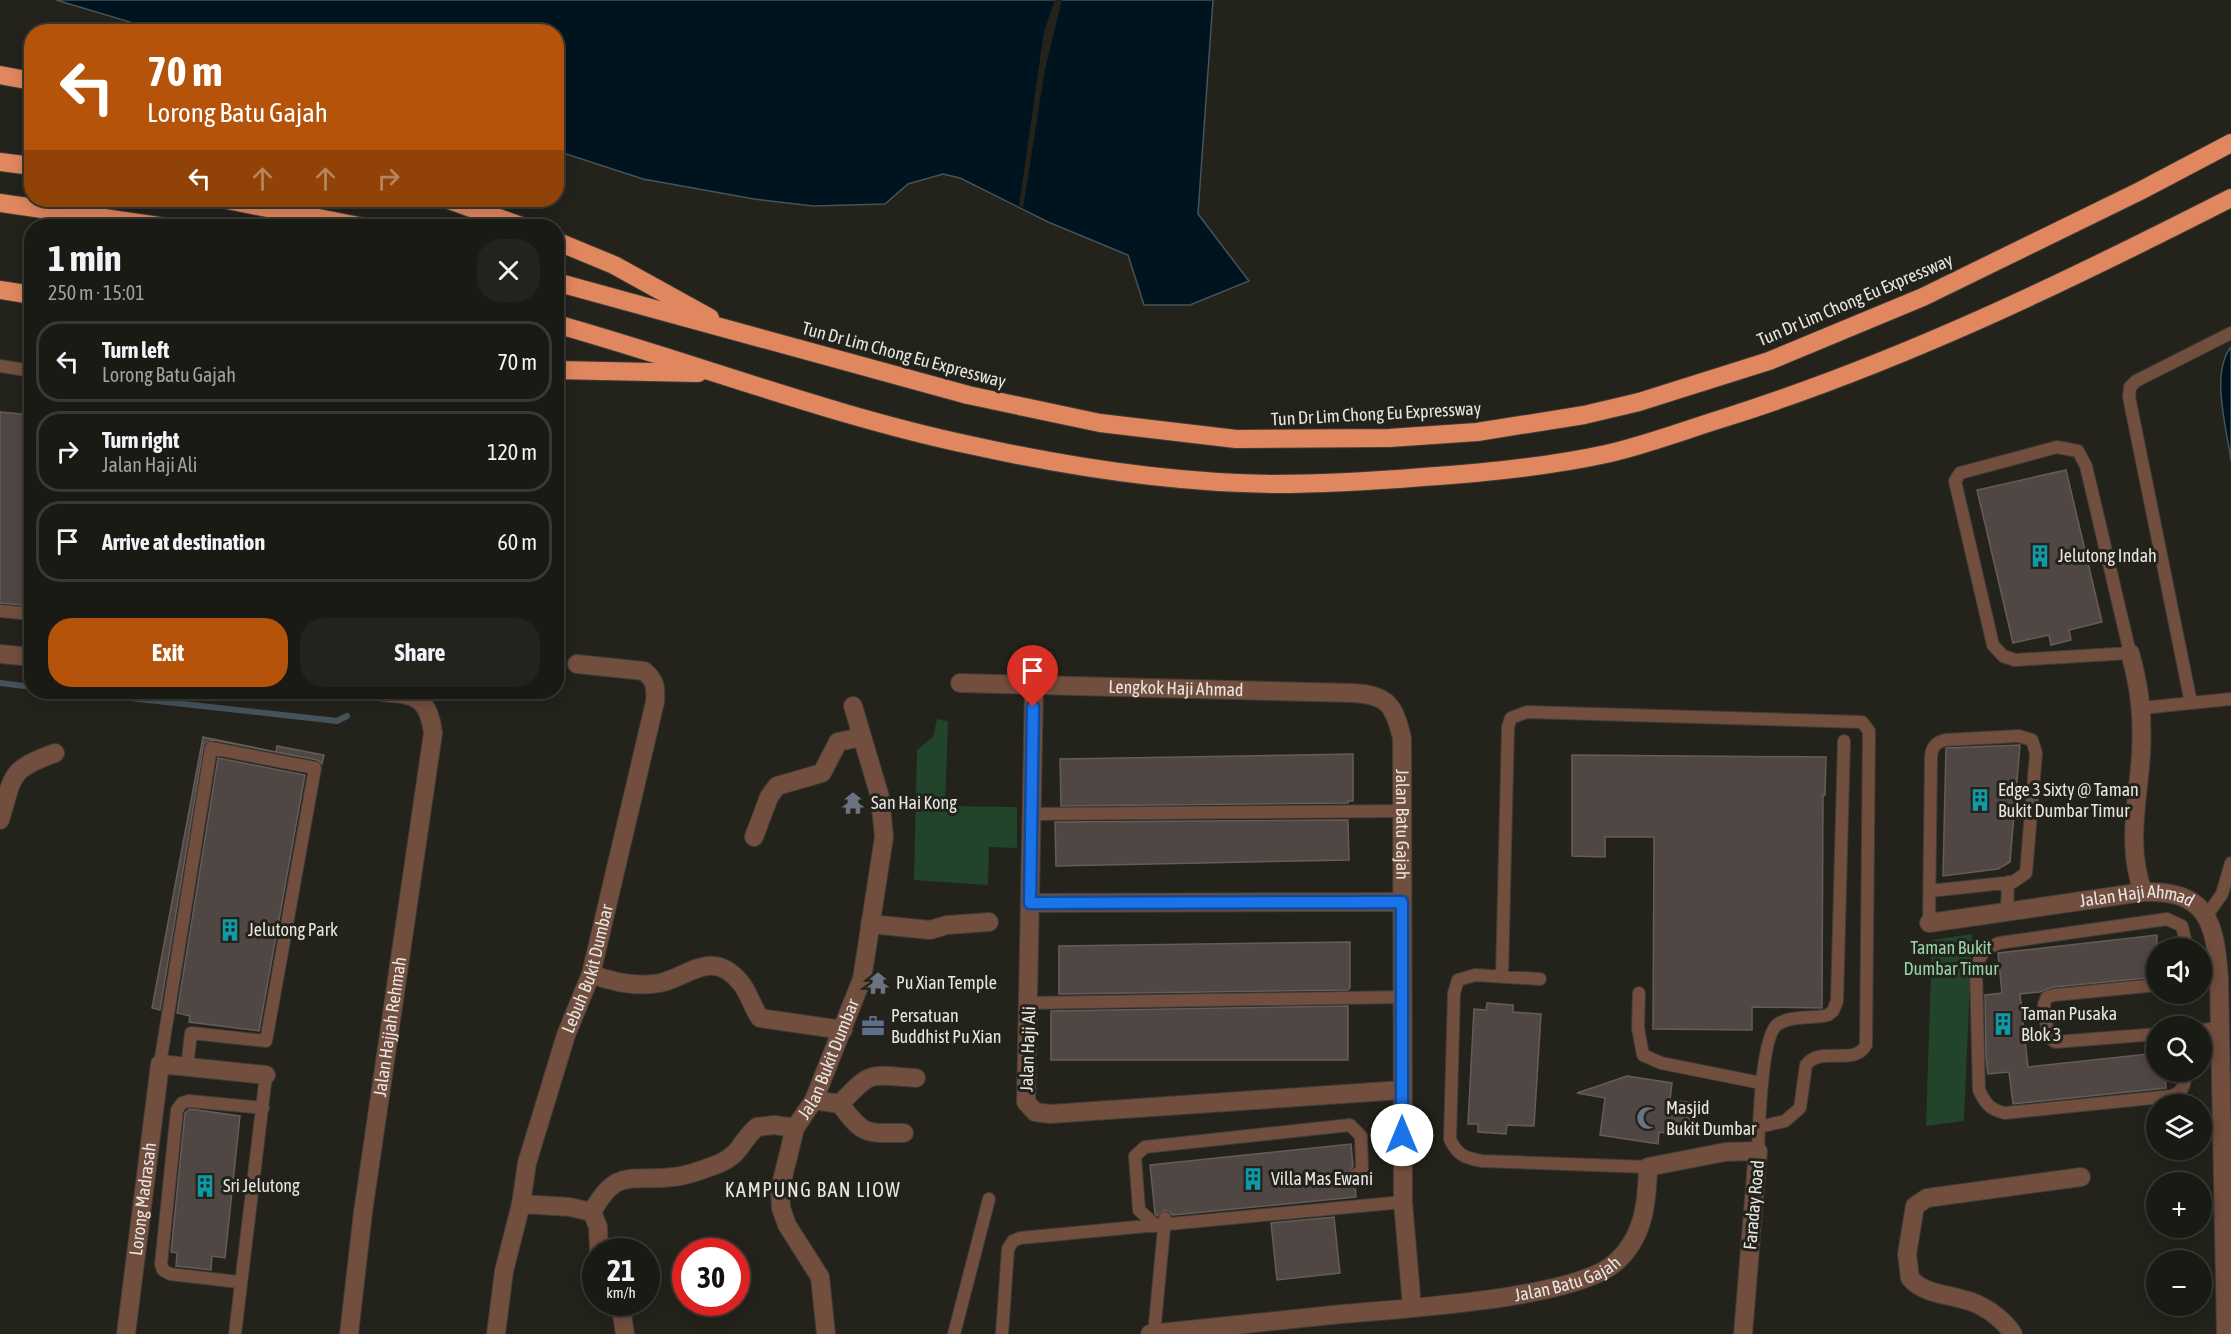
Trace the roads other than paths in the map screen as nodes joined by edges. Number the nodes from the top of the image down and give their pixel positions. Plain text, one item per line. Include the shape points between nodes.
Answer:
1 (0, 75) edge
2 (24, 80) edge
3 (2231, 143) edge
4 (0, 162) edge
5 (24, 165) edge
6 (2231, 198) edge
7 (0, 203) edge
8 (24, 206) edge
9 (28, 207) edge
10 (263, 207) edge
11 (468, 207) edge
12 (111, 219) edge
13 (323, 219) edge
14 (502, 219) edge
15 (564, 244) edge
16 (564, 284) edge
17 (0, 290) edge
18 (24, 293) edge
19 (564, 326) edge
20 (735, 332) junction
21 (2231, 333) edge
22 (0, 366) edge
23 (24, 370) edge
24 (564, 370) edge
25 (721, 373) junction
26 (0, 612) edge
27 (24, 614) edge
28 (2130, 653) junction
29 (0, 654) edge
30 (24, 656) edge
31 (577, 664) dead end
32 (960, 683) dead end
33 (1034, 686) junction
34 (418, 699) edge
35 (2231, 699) edge
36 (1389, 702) joint
37 (2192, 703) junction
38 (853, 706) dead end
39 (2142, 708) junction
40 (861, 737) junction
41 (1844, 741) dead end
42 (55, 753) dead end
43 (1402, 811) junction
44 (1032, 814) junction
45 (0, 820) edge
46 (754, 837) dead end
47 (2231, 863) edge
48 (2008, 882) junction
49 (1930, 891) junction
50 (2143, 892) junction
51 (1402, 902) junction
52 (1030, 903) junction
53 (2007, 912) junction
54 (2207, 915) junction
55 (989, 922) dead end
56 (1929, 922) joint
57 (870, 924) junction
58 (2185, 938) edge
59 (2212, 972) edge
60 (591, 975) junction
61 (1502, 975) junction
62 (1540, 979) dead end
63 (2146, 986) edge
64 (1638, 993) dead end
65 (1402, 997) junction
66 (1030, 1003) junction
67 (843, 1030) junction
68 (2146, 1035) edge
69 (2212, 1037) edge
70 (160, 1064) junction
71 (187, 1067) junction
72 (266, 1075) joint
73 (916, 1078) dead end
74 (2185, 1082) edge
75 (1761, 1083) junction
76 (1402, 1090) junction
77 (814, 1100) junction
78 (840, 1104) junction
79 (263, 1108) junction
80 (1759, 1127) junction
81 (795, 1128) junction
82 (904, 1133) dead end
83 (1758, 1151) junction
84 (2227, 1160) edge
85 (1648, 1167) junction
86 (1354, 1176) dead end
87 (2081, 1177) dead end
88 (989, 1198) dead end
89 (1403, 1202) junction
90 (520, 1204) junction
91 (592, 1212) junction
92 (1162, 1222) junction
93 (598, 1238) edge
94 (239, 1282) junction
95 (1412, 1307) junction
96 (622, 1316) edge
97 (1274, 1327) edge
98 (126, 1334) edge
99 (235, 1334) edge
100 (349, 1334) edge
101 (496, 1334) edge
102 (625, 1334) edge
103 (826, 1334) edge
104 (954, 1334) edge
105 (1002, 1334) edge
106 (1152, 1334) edge
107 (1743, 1334) edge
108 (2013, 1334) edge
109 (2226, 1334) edge

1 - 2 highway
3 - 20 highway, Tun Dr Lim Chong Eu Expressway via 1923,297 1768,361 1628,405 1477,432 1236,440 1154,431 968,395
4 - 5 highway
6 - 25 highway via 2090,270 1944,337 1836,380 1608,454 1476,473 1284,484 1178,479 969,445 835,411
7 - 8 highway
9 - 12 highway
10 - 13 highway
11 - 14 highway
15 - 20 highway via 614,265
16 - 20 highway, Tun Dr Lim Chong Eu Expressway
17 - 18 highway
19 - 25 highway
21 - 37 lane via 2130,387
22 - 23 lane
24 - 25 highway
26 - 27 lane
28 - 28 lane via 2015,660 2003,656 1993,645 1954,489 1960,473 2057,447 2078,451 2086,466
28 - 39 street
29 - 30 street
31 - 60 street, Lebuh Bukit Dumbar via 644,671 656,687 648,741
32 - 33 street, Lengkok Haji Ahmad
33 - 36 street, Lengkok Haji Ahmad via 1353,693 1374,694
33 - 44 street, Jalan Haji Ali
34 - 100 street, Jalan Hajjah Rehmah via 431,718 433,733 363,1212
35 - 37 lane
36 - 43 street, Jalan Batu Gajah via 1402,738
37 - 39 lane
38 - 40 street, Jalan Bukit Dumbar
39 - 50 street via 2133,838 2134,867
40 - 46 street via 838,742 816,777 777,786
40 - 57 street, Jalan Bukit Dumbar via 880,797 884,837
41 - 75 lane via 1836,1007 1828,1015 1791,1019 1775,1026
42 - 45 street via 19,769
43 - 44 lane
43 - 51 street, Jalan Batu Gajah
44 - 52 street, Jalan Haji Ali
47 - 54 lane via 2222,894
48 - 49 lane
48 - 49 lane via 2022,877 2027,867 2035,746 2032,740 2019,736 1946,740 1935,745 1931,756
48 - 53 lane
49 - 56 lane
50 - 53 street, Jalan Haji Ahmad
50 - 54 street, Jalan Haji Ahmad via 2169,891 2187,897
51 - 52 street
51 - 65 street, Jalan Batu Gajah
52 - 66 street, Jalan Haji Ali
53 - 56 street, Jalan Haji Ahmad
54 - 59 street, Jalan Haji Ahmad via 2217,954
55 - 57 street via 930,930
57 - 67 street, Jalan Bukit Dumbar via 862,979
58 - 74 lane via 2182,926 2167,919 1999,942 1986,948 1976,970 1978,1090 1993,1110 2006,1113 2172,1096 2181,1092
60 - 67 street via 612,982 660,983 696,966 710,966 740,981 760,1018
60 - 90 street, Lebuh Bukit Dumbar via 566,1035 527,1163
61 - 62 lane
61 - 80 lane via 1511,718 1527,712 1866,724 1866,1045 1855,1054 1810,1059 1800,1108 1785,1121
61 - 85 lane via 1466,976 1458,980 1454,993 1450,1139 1454,1149 1462,1156 1482,1161
63 - 68 lane via 2055,995 2047,997 2044,1004 2048,1036 2055,1042
64 - 75 lane via 1643,1055 1661,1063
65 - 66 lane
65 - 76 street, Jalan Batu Gajah
66 - 76 street, Jalan Haji Ali via 1024,1089 1026,1102 1035,1112
67 - 77 street, Jalan Bukit Dumbar
69 - 84 street, Jalan Haji Ahmad
70 - 71 street
70 - 71 lane via 211,748 315,768 266,1041 191,1033
70 - 98 street, Lorong Madrasah
71 - 72 street
72 - 79 lane
73 - 78 street via 864,1078
75 - 80 lane
76 - 89 street, Jalan Batu Gajah
77 - 78 street
77 - 81 street, Jalan Bukit Dumbar
78 - 82 street via 858,1128 869,1133
79 - 94 lane via 252,1212
79 - 94 lane via 189,1101 177,1110 163,1270
80 - 83 lane
81 - 91 street via 757,1127 731,1158 675,1177 624,1178 604,1191
81 - 103 street, Jalan Bukit Dumbar via 780,1189 781,1208 787,1225 820,1277
83 - 85 street, Faraday Road via 1725,1152
83 - 107 street, Faraday Road
84 - 109 street, Jalan Haji Ahmad
85 - 95 street, Jalan Batu Gajah via 1648,1196 1639,1231 1632,1246 1615,1264 1596,1275 1531,1293
86 - 92 lane via 1362,1170 1361,1136 1350,1125 1145,1147 1135,1156 1139,1210
87 - 108 street via 1927,1198 1915,1206 1907,1254 1910,1278 1919,1287 1980,1305
88 - 104 lane
89 - 92 lane
89 - 95 street, Jalan Batu Gajah
90 - 91 street
90 - 101 street, Lebuh Bukit Dumbar via 504,1271
91 - 93 street
92 - 105 lane via 1012,1241 1008,1249
92 - 106 lane
94 - 99 lane
95 - 97 street, Jalan Batu Gajah
96 - 102 street
97 - 106 street, Jalan Batu Gajah

